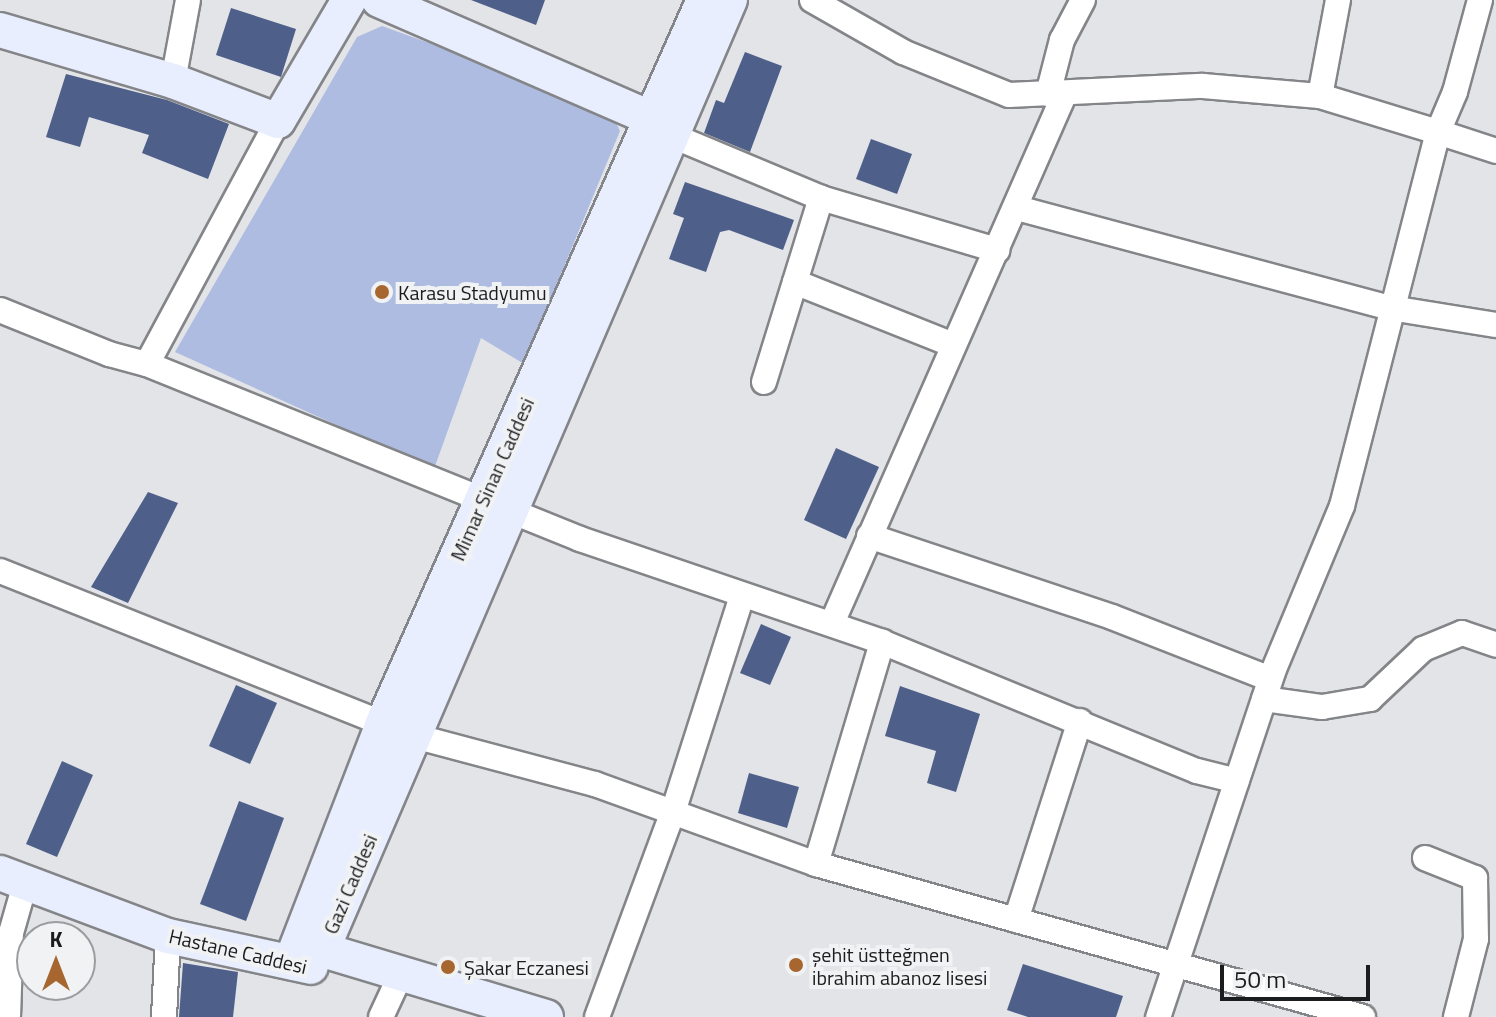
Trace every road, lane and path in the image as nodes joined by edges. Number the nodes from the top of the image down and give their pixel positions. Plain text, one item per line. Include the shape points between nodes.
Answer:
1 (188, 0) edge
2 (349, 0) edge
3 (379, 0) edge
4 (704, 0) edge
5 (730, 0) edge
6 (812, 0) edge
7 (1083, 0) edge
8 (1338, 0) edge
9 (1480, 0) edge
10 (0, 30) edge
11 (173, 81) junction
12 (1057, 93) junction
13 (1320, 96) junction
14 (278, 121) junction
15 (661, 127) junction
16 (1438, 132) junction
17 (1496, 151) edge
18 (821, 198) junction
19 (1017, 208) junction
20 (997, 250) junction
21 (795, 282) junction
22 (1391, 308) junction
23 (0, 310) edge
24 (1496, 325) edge
25 (951, 344) junction
26 (147, 364) junction
27 (764, 382) dead end
28 (496, 506) junction
29 (869, 536) junction
30 (2, 576) edge
31 (742, 596) junction
32 (832, 623) junction
33 (882, 642) junction
34 (1496, 645) edge
35 (1267, 689) junction
36 (1080, 721) junction
37 (398, 730) junction
38 (1237, 781) junction
39 (674, 809) junction
40 (1425, 858) dead end
41 (816, 864) junction
42 (12, 878) edge
43 (1016, 920) junction
44 (168, 936) junction
45 (306, 956) junction
46 (1178, 965) junction
47 (392, 993) edge
48 (8, 1017) edge
49 (164, 1017) edge
50 (480, 1017) edge
51 (546, 1017) edge
52 (597, 1017) edge
53 (1158, 1017) edge
54 (1363, 1017) edge
55 (1456, 1017) edge

1 - 11 street
2 - 14 main road
3 - 15 main road
4 - 15 main road, Mimar Sinan Caddesi
5 - 15 main road, Mimar Sinan Caddesi
6 - 12 street via 903,52 1009,95
7 - 12 street via 1062,40
8 - 13 street
9 - 16 street via 1455,92
10 - 11 main road
11 - 14 main road
12 - 13 street via 1203,86
12 - 19 street
13 - 16 street
14 - 26 street
15 - 18 street
15 - 28 main road, Mimar Sinan Caddesi
16 - 17 street
16 - 22 street
18 - 20 street
18 - 21 street
19 - 20 street
19 - 22 street
20 - 25 street
21 - 25 street
21 - 27 street
22 - 24 street
22 - 35 street via 1342,506
23 - 26 street
25 - 29 street
26 - 28 street
28 - 31 street
28 - 37 main road, Mimar Sinan Caddesi
29 - 32 street
29 - 35 street via 1112,617
30 - 37 street
31 - 32 street
31 - 39 street
32 - 33 street
33 - 36 street
33 - 41 street
34 - 35 street via 1462,633 1423,649 1370,699 1322,707
35 - 38 street
36 - 38 street via 1197,771
36 - 43 street
37 - 39 street
37 - 45 main road, Mimar Sinan Caddesi
38 - 46 street
39 - 41 street
39 - 52 street
40 - 55 street via 1475,878 1476,939
41 - 43 street
42 - 44 main road, Hastane Caddesi
42 - 48 street
43 - 46 street
44 - 45 main road, Hastane Caddesi
44 - 49 street
45 - 47 main road, Hastane Caddesi
46 - 53 street
46 - 54 street
47 - 50 main road, Hastane Caddesi
47 - 51 main road

